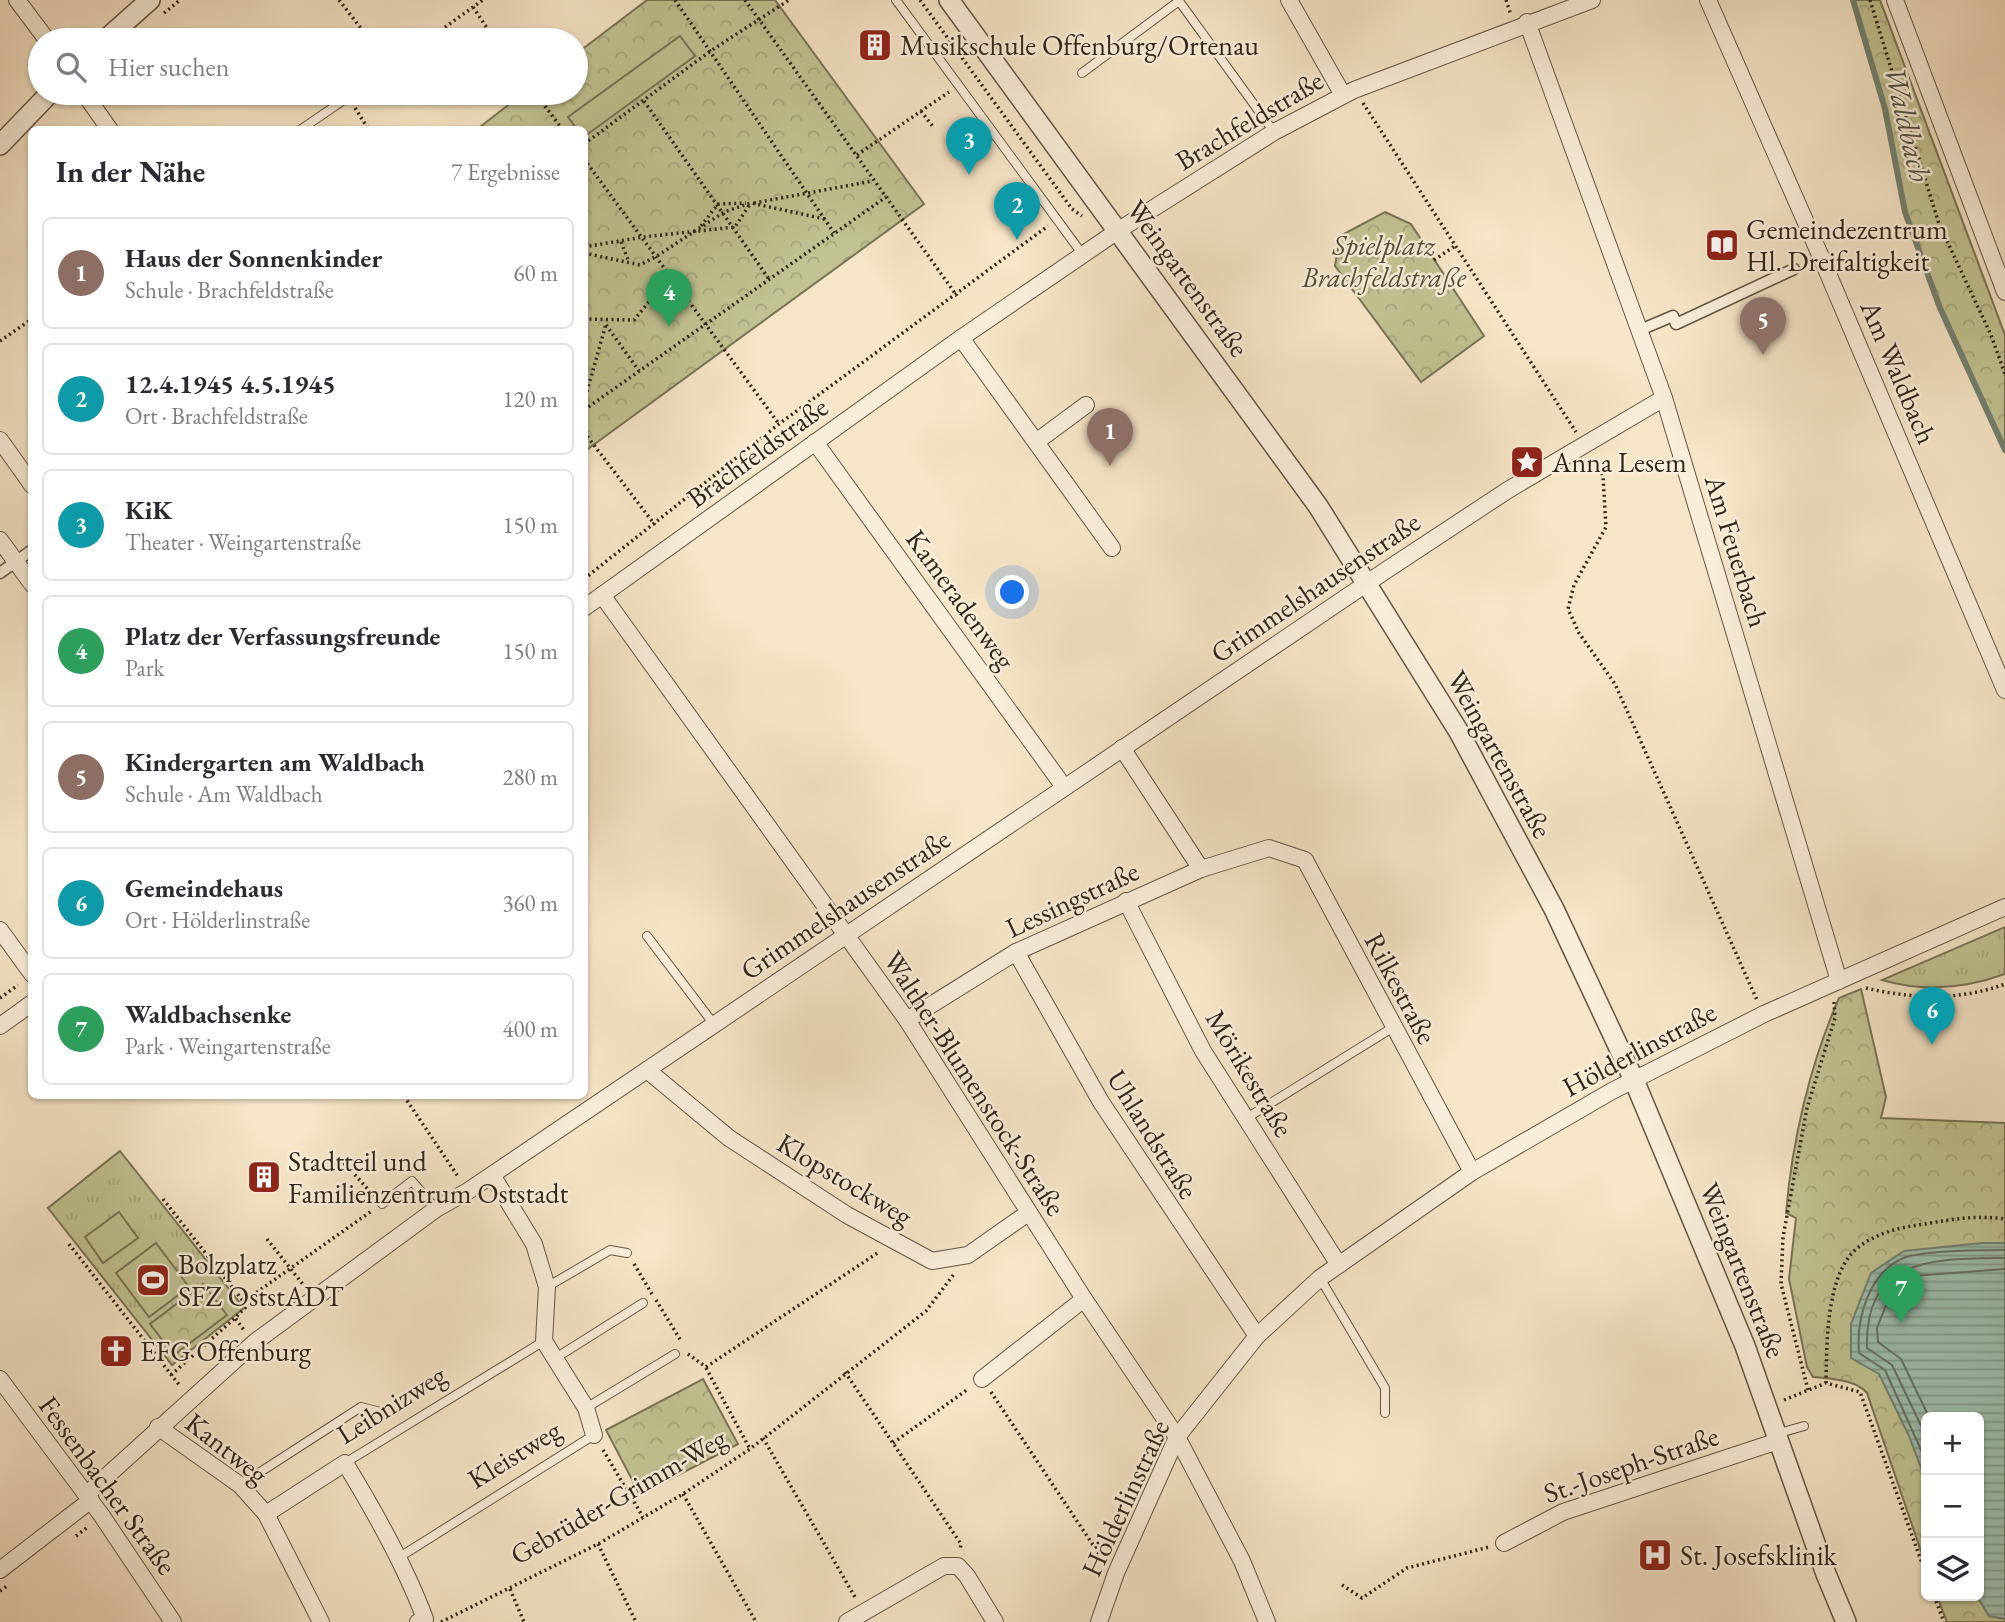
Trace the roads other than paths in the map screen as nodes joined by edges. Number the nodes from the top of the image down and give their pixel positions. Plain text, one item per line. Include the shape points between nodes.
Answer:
1 (17, 0) edge
2 (150, 0) edge
3 (896, 0) edge
4 (949, 0) edge
5 (1289, 0) edge
6 (1592, 0) edge
7 (1707, 0) edge
8 (1895, 0) edge
9 (1527, 22) junction
10 (38, 28) edge
11 (119, 28) edge
12 (1082, 73) dead end
13 (1349, 92) junction
14 (38, 105) edge
15 (92, 105) edge
16 (336, 105) edge
17 (107, 126) edge
18 (306, 126) edge
19 (1274, 132) junction
20 (0, 145) edge
21 (1119, 230) junction
22 (1083, 256) junction
23 (1794, 269) dead end
24 (2005, 292) edge
25 (1640, 330) junction
26 (961, 338) junction
27 (1664, 398) junction
28 (1086, 405) dead end
29 (0, 440) edge
30 (815, 442) junction
31 (1036, 442) junction
32 (28, 479) edge
33 (0, 540) edge
34 (1112, 548) dead end
35 (28, 553) edge
36 (16, 562) junction
37 (0, 573) edge
38 (28, 578) edge
39 (1368, 583) junction
40 (602, 595) junction
41 (588, 605) edge
42 (2005, 690) edge
43 (1122, 748) junction
44 (1063, 787) junction
45 (1269, 848) joint
46 (1201, 869) junction
47 (1126, 901) junction
48 (2005, 907) edge
49 (0, 930) edge
50 (647, 936) dead end
51 (847, 936) junction
52 (1016, 952) junction
53 (26, 979) edge
54 (1839, 981) junction
55 (28, 1006) edge
56 (907, 1020) junction
57 (713, 1023) junction
58 (0, 1026) edge
59 (1392, 1028) junction
60 (647, 1070) junction
61 (1634, 1080) junction
62 (1245, 1119) junction
63 (1472, 1172) junction
64 (492, 1175) junction
65 (382, 1204) road end
66 (436, 1209) junction
67 (1028, 1213) junction
68 (627, 1253) road end
69 (1339, 1265) junction
70 (1320, 1278) junction
71 (547, 1287) junction
72 (1084, 1299) junction
73 (643, 1303) dead end
74 (1257, 1336) junction
75 (544, 1341) junction
76 (675, 1354) dead end
77 (554, 1359) junction
78 (0, 1379) edge
79 (982, 1379) road end
80 (586, 1408) junction
81 (381, 1412) dead end
82 (1385, 1413) dead end
83 (1804, 1426) dead end
84 (159, 1427) junction
85 (594, 1434) joint
86 (1177, 1437) junction
87 (1777, 1438) junction
88 (345, 1463) junction
89 (240, 1485) junction
90 (89, 1497) junction
91 (266, 1514) junction
92 (1504, 1543) road end
93 (396, 1559) junction
94 (0, 1570) edge
95 (867, 1617) edge
96 (428, 1621) edge
97 (993, 1621) edge
98 (173, 1622) edge
99 (321, 1622) edge
100 (847, 1622) edge
101 (1099, 1622) edge
102 (1267, 1622) edge
103 (1846, 1622) edge

1 - 10 street
2 - 11 street
3 - 22 lane
4 - 21 street, Weingartenstraße
5 - 13 street
6 - 9 street, Brachfeldstraße
7 - 42 street, Am Waldbach
8 - 24 street
9 - 13 street, Brachfeldstraße
9 - 25 street, Am Feuerbach
12 - 19 lane via 1179,1
13 - 19 street, Brachfeldstraße
14 - 20 street
15 - 17 street
16 - 18 lane
19 - 21 street, Brachfeldstraße
21 - 22 street, Brachfeldstraße
21 - 39 street, Weingartenstraße via 1318,506
22 - 26 street, Brachfeldstraße
23 - 25 street via 1676,324 1672,316
25 - 27 street, Am Feuerbach
26 - 30 street, Brachfeldstraße
26 - 31 street
27 - 39 street, Grimmelshausenstraße via 1508,490
27 - 54 street, Am Feuerbach
28 - 31 street
29 - 32 street
30 - 40 street, Brachfeldstraße
30 - 44 street, Kameradenweg
31 - 34 street
33 - 36 street
35 - 36 street
36 - 37 street
36 - 38 street
39 - 43 street, Grimmelshausenstraße
39 - 61 street, Weingartenstraße via 1459,732 1541,885
40 - 41 street, Brachfeldstraße
40 - 51 street, Walther-Blumenstock-Straße
43 - 44 street, Grimmelshausenstraße
43 - 46 street
44 - 51 street, Grimmelshausenstraße
45 - 46 street, Lessingstraße
45 - 59 street, Rilkestraße via 1305,860
46 - 47 street, Lessingstraße
47 - 52 street, Lessingstraße
47 - 62 street, Mörikestraße via 1203,1051
48 - 54 street, Hölderlinstraße
49 - 53 street
50 - 57 lane
51 - 56 street, Walther-Blumenstock-Straße
51 - 57 street, Grimmelshausenstraße
52 - 56 street, Lessingstraße
52 - 74 street, Uhlandstraße via 1108,1113
54 - 61 street, Hölderlinstraße
55 - 58 street
56 - 67 street, Walther-Blumenstock-Straße
57 - 60 street, Grimmelshausenstraße
59 - 62 lane
59 - 63 street, Rilkestraße
60 - 64 street, Grimmelshausenstraße
60 - 67 street, Klopstockweg via 729,1138 847,1215 932,1261 968,1255
61 - 63 street, Hölderlinstraße
61 - 87 street, Weingartenstraße via 1745,1346
62 - 69 street, Mörikestraße
63 - 69 street, Hölderlinstraße
64 - 66 street, Grimmelshausenstraße
64 - 71 street via 534,1244
65 - 66 lane via 412,1181
66 - 84 street, Grimmelshausenstraße via 255,1342
67 - 72 street, Walther-Blumenstock-Straße
68 - 71 lane via 610,1250
69 - 70 street, Hölderlinstraße
70 - 74 street, Hölderlinstraße
70 - 82 lane via 1385,1388
71 - 75 street
72 - 79 street
72 - 86 street, Walther-Blumenstock-Straße
73 - 77 lane
74 - 86 street, Hölderlinstraße
75 - 77 street, Kleistweg
75 - 88 lane, Leibnizweg
76 - 80 lane
77 - 80 street, Kleistweg
78 - 90 street, Fessenbacher Straße
80 - 85 street, Kleistweg
81 - 89 lane via 361,1407
83 - 87 lane
84 - 89 street, Kantweg
84 - 90 street, Grimmelshausenstraße
85 - 93 lane, Kleistweg
86 - 101 street, Hölderlinstraße
86 - 102 street, Walther-Blumenstock-Straße via 1242,1561
87 - 92 street, St.-Joseph-Straße via 1563,1512
87 - 103 street, Weingartenstraße
88 - 91 street, Leibnizweg
88 - 93 street
89 - 91 street, Kantweg
90 - 94 street, Grimmelshausenstraße
90 - 98 street, Fessenbacher Straße
91 - 99 street, Kantweg
93 - 96 street
95 - 97 street via 944,1566 958,1566
95 - 100 street

